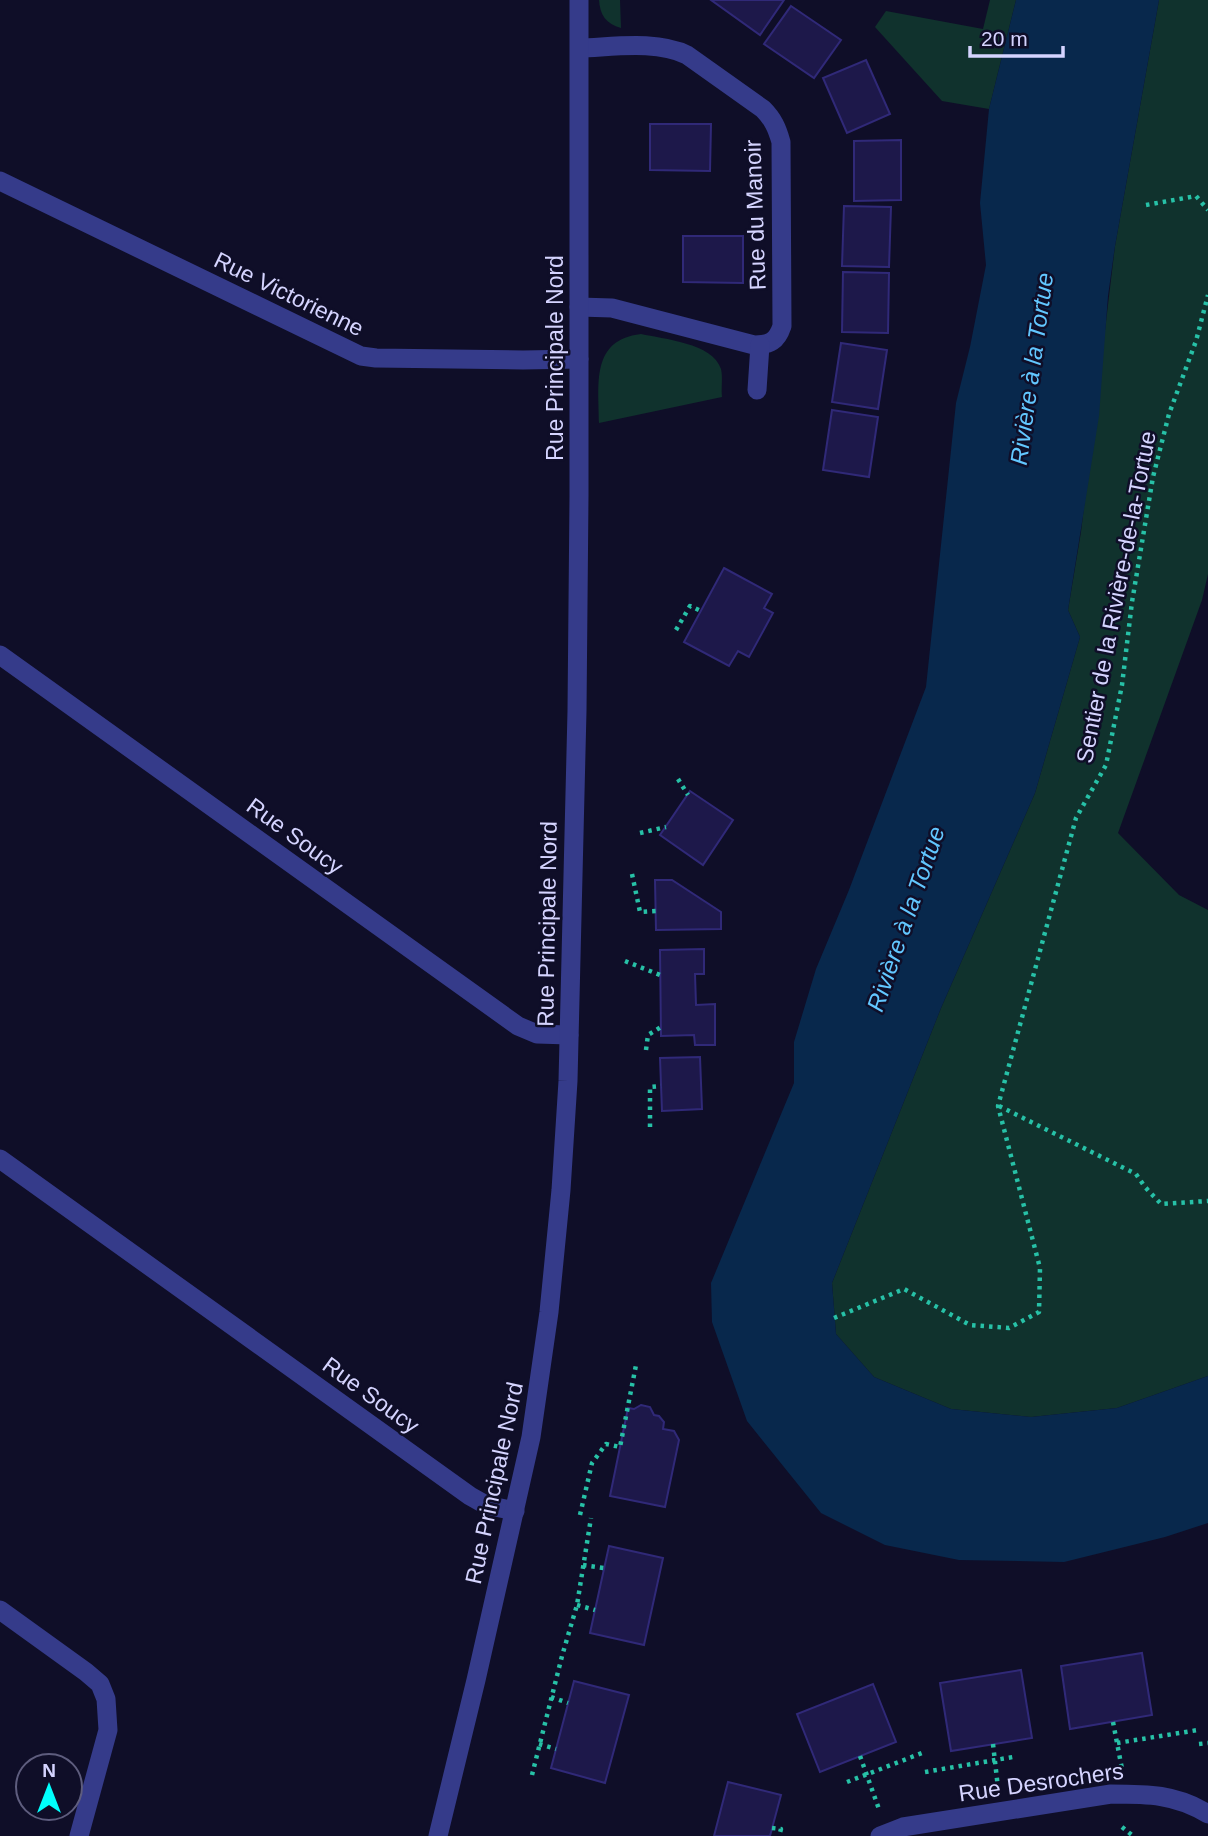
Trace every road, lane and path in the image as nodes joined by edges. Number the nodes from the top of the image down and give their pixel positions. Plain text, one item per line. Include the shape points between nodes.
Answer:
1 (579, 0) edge
2 (580, 48) junction
3 (0, 181) edge
4 (1146, 205) dead end
5 (1208, 210) edge
6 (1208, 295) edge
7 (579, 307) junction
8 (760, 345) junction
9 (579, 359) junction
10 (757, 390) dead end
11 (701, 611) dead end
12 (676, 630) dead end
13 (0, 655) edge
14 (678, 779) dead end
15 (688, 795) dead end
16 (666, 827) dead end
17 (640, 833) dead end
18 (632, 874) dead end
19 (656, 911) dead end
20 (625, 961) dead end
21 (660, 975) dead end
22 (661, 1027) dead end
23 (569, 1035) junction
24 (646, 1050) dead end
25 (661, 1086) dead end
26 (998, 1105) junction
27 (650, 1127) dead end
28 (0, 1159) edge
29 (1208, 1201) edge
30 (834, 1318) dead end
31 (636, 1365) dead end
32 (515, 1511) junction
33 (580, 1515) dead end
34 (592, 1518) dead end
35 (583, 1565) junction
36 (604, 1568) dead end
37 (577, 1605) junction
38 (0, 1610) edge
39 (595, 1610) dead end
40 (551, 1696) junction
41 (568, 1703) dead end
42 (1113, 1722) dead end
43 (1198, 1730) dead end
44 (1117, 1743) junction
45 (1208, 1743) edge
46 (539, 1744) junction
47 (993, 1744) dead end
48 (1199, 1744) dead end
49 (556, 1749) dead end
50 (922, 1753) dead end
51 (860, 1756) dead end
52 (1013, 1757) dead end
53 (995, 1760) junction
54 (866, 1773) junction
55 (925, 1773) dead end
56 (532, 1774) dead end
57 (847, 1782) dead end
58 (1126, 1794) junction
59 (1001, 1812) junction
60 (1208, 1814) edge
61 (1122, 1827) dead end
62 (772, 1828) dead end
63 (884, 1834) edge
64 (79, 1836) edge
65 (438, 1836) edge
66 (779, 1836) edge
67 (1133, 1836) edge

1 - 2 street, Rue Principale Nord
2 - 7 street, Rue Principale Nord
2 - 8 street, Rue du Manoir via 675,49 771,118 780,142 782,326 774,341
3 - 9 street, Rue Victorienne via 361,356
4 - 5 path via 1196,196
6 - 26 path, Sentier de la Rivière-de-la-Tortue via 1153,477 1106,765 1076,818
7 - 8 street via 612,309
7 - 9 street, Rue Principale Nord
8 - 10 street
9 - 23 street, Rue Principale Nord
11 - 12 path via 690,606
13 - 23 street, Rue Soucy via 518,1026 537,1034
14 - 15 path
16 - 17 path
18 - 19 path via 640,912
20 - 21 path
22 - 24 path via 648,1035
23 - 32 street, Rue Principale Nord via 551,1301
25 - 27 path via 650,1087
26 - 29 path via 1136,1174 1161,1204
26 - 30 path, Sentier de la Rivière-de-la-Tortue via 1040,1268 1039,1311 1009,1328 970,1325 904,1289
28 - 32 street, Rue Soucy via 470,1496
31 - 33 path via 620,1447 606,1444 592,1464
32 - 65 street, Rue Principale Nord
34 - 35 path
35 - 36 path
35 - 37 path
37 - 39 path
37 - 40 path
38 - 64 street via 86,1672 100,1684 106,1699 108,1730
40 - 41 path
40 - 46 path
42 - 44 path
43 - 44 path
44 - 58 path
45 - 48 path
46 - 49 path
46 - 56 path
47 - 53 path
50 - 54 path
51 - 54 path
52 - 53 path
53 - 55 path
53 - 59 path
54 - 57 path
54 - 63 path
58 - 59 street, Rue Desrochers
58 - 60 street, Rue Desrochers via 1164,1796
59 - 63 street, Rue Desrochers
61 - 67 path
62 - 66 path via 781,1829

